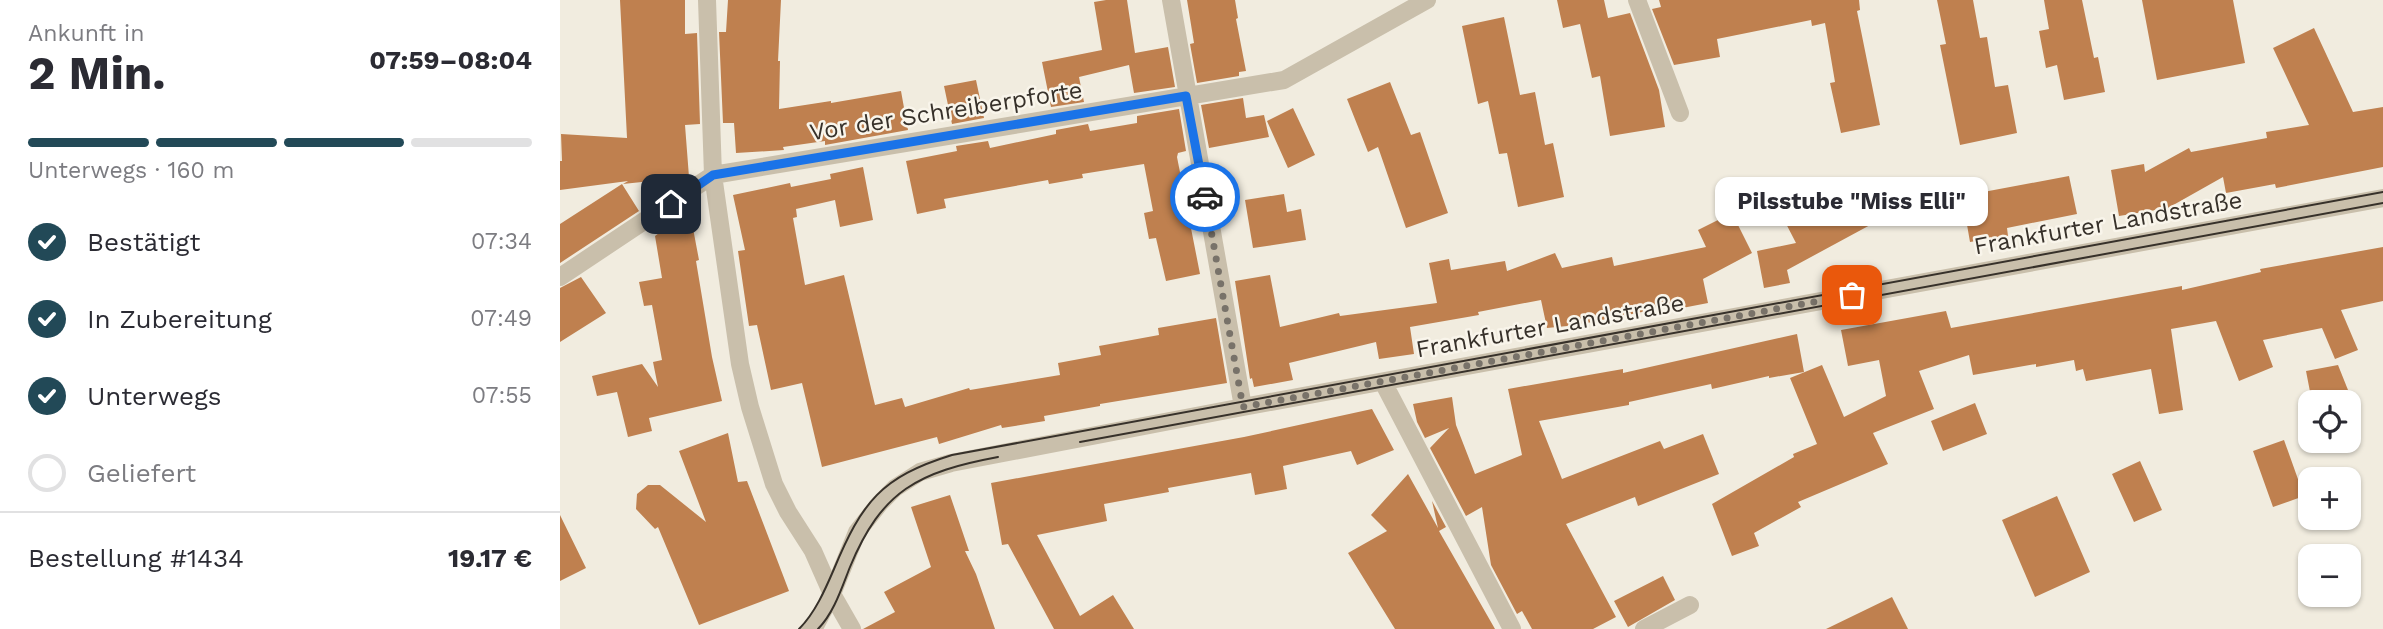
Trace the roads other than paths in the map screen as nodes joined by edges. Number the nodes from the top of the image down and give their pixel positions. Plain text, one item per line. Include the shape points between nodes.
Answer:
1 (707, 0) edge
2 (1171, 0) edge
3 (1427, 0) edge
4 (1637, 0) edge
5 (1186, 96) junction
6 (1680, 113) dead end
7 (713, 175) junction
8 (2383, 198) edge
9 (560, 277) edge
10 (1383, 382) junction
11 (1243, 407) junction
12 (832, 594) junction
13 (1690, 605) dead end
14 (810, 629) edge
15 (852, 629) edge
16 (1512, 629) edge
17 (1644, 629) edge

1 - 7 street
2 - 5 street
3 - 5 street, Vor der Schreiberpforte via 1284,80
4 - 6 street
5 - 7 street, Vor der Schreiberpforte
5 - 11 street
7 - 9 street
7 - 12 street via 740,364 761,448 779,494
8 - 10 street, Frankfurter Landstraße
10 - 11 street, Frankfurter Landstraße
10 - 16 street
11 - 12 street, Frankfurter Landstraße via 978,456 920,472 895,488 857,532
12 - 14 street, Frankfurter Landstraße
12 - 15 street
13 - 17 street

